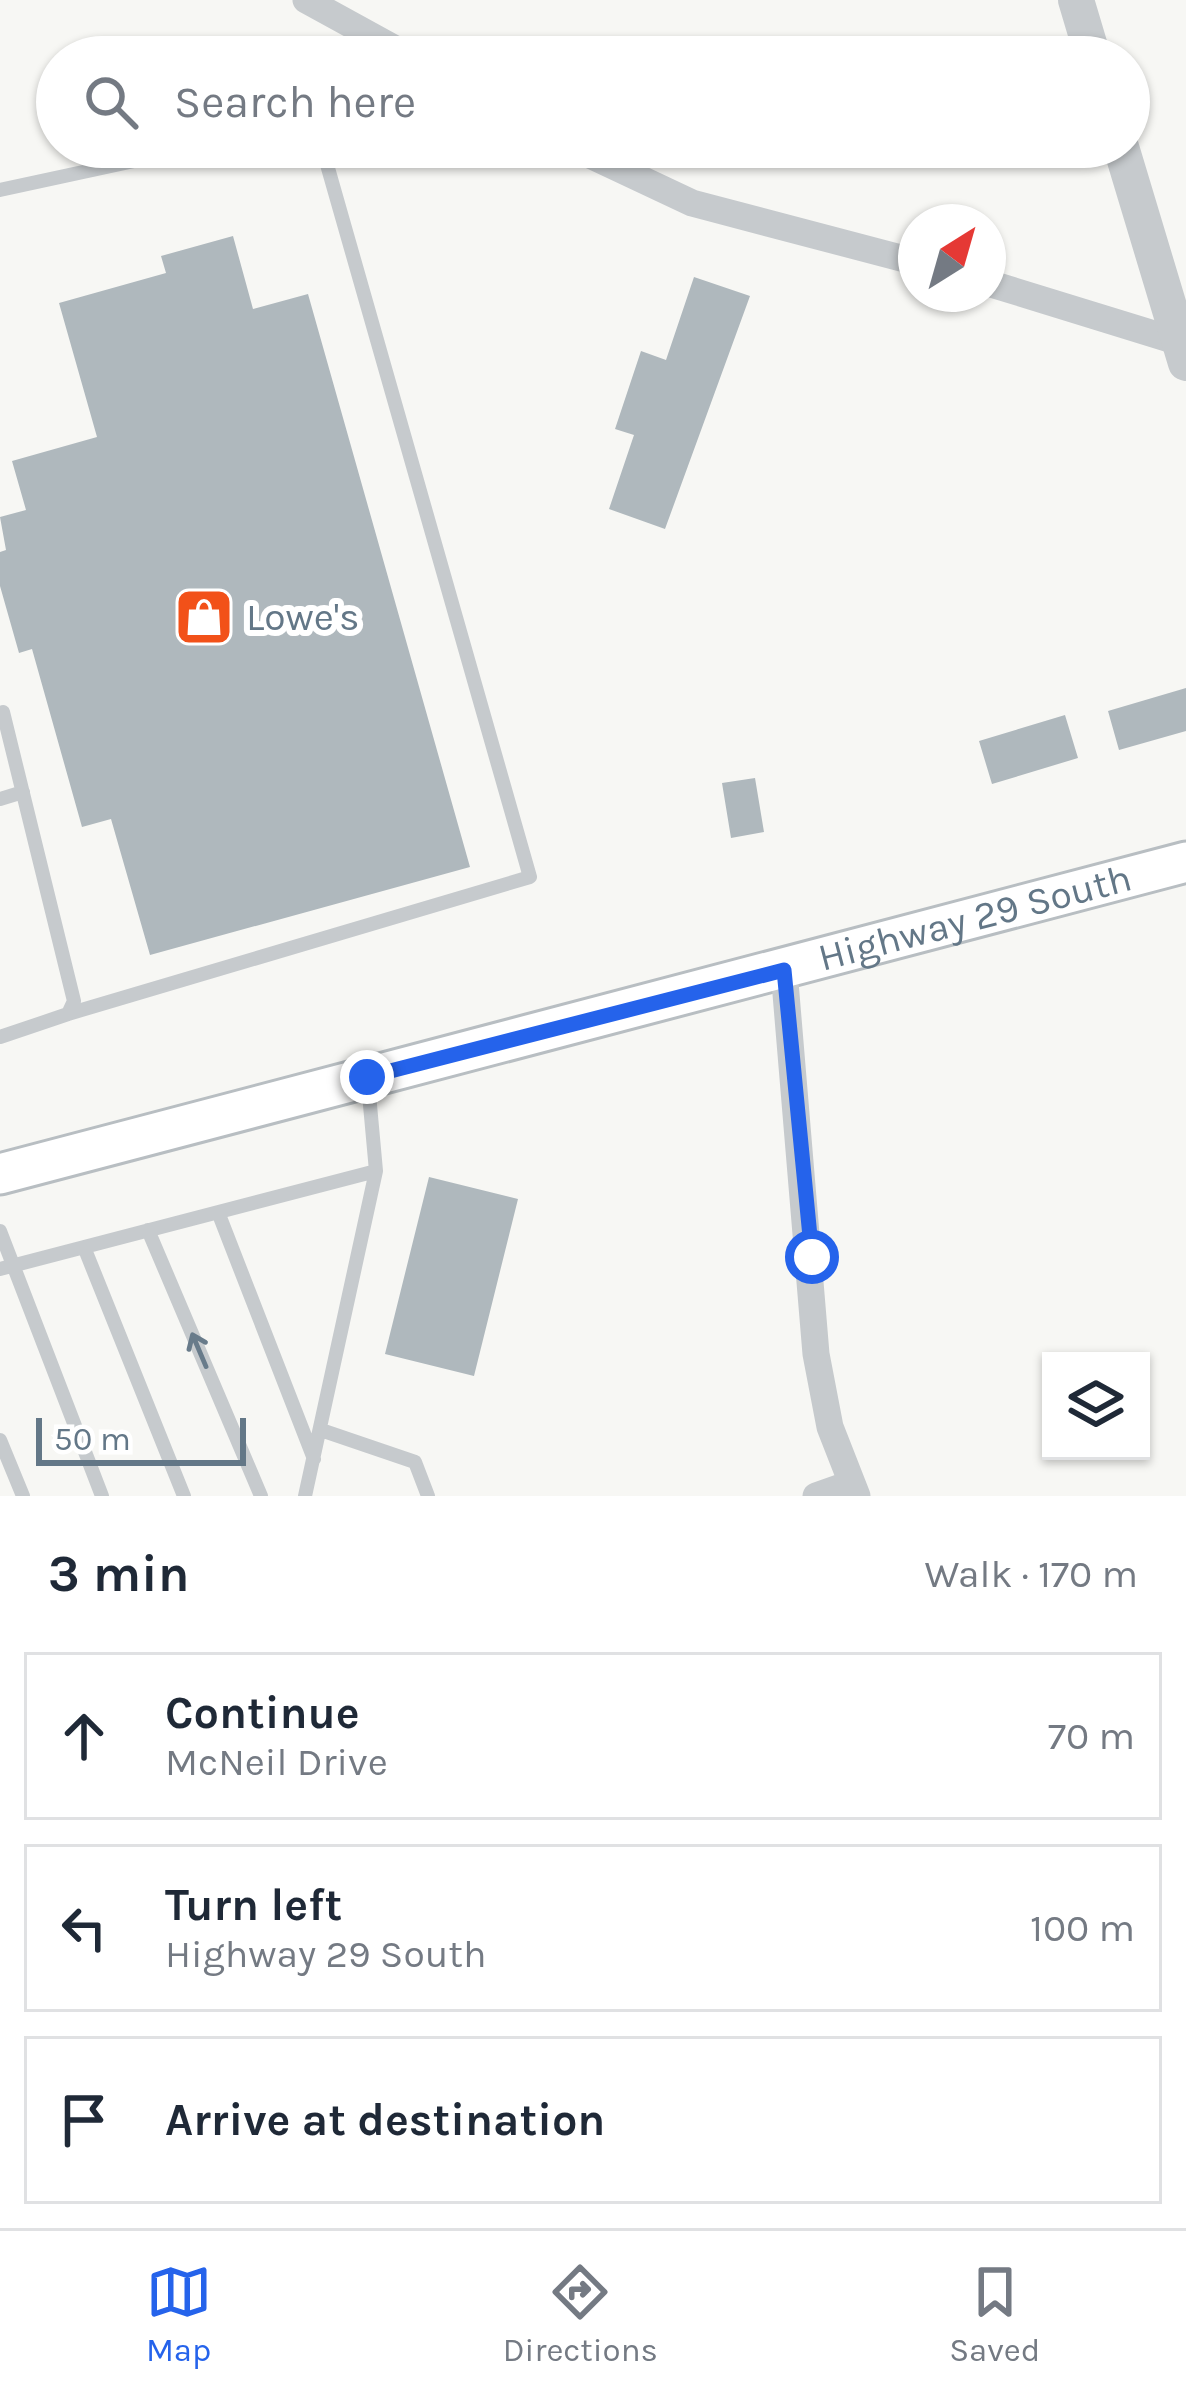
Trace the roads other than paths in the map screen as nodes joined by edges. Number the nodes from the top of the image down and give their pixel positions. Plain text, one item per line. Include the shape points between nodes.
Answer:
1 (307, 0) edge
2 (1076, 0) edge
3 (372, 36) edge
4 (1087, 36) edge
5 (102, 168) edge
6 (328, 168) edge
7 (618, 168) edge
8 (1128, 168) edge
9 (0, 190) edge
10 (898, 257) edge
11 (1006, 287) edge
12 (1181, 327) edge
13 (1, 709) edge
14 (23, 792) junction
15 (0, 799) edge
16 (1186, 862) edge
17 (784, 970) junction
18 (68, 1014) junction
19 (0, 1037) edge
20 (367, 1077) junction
21 (376, 1171) junction
22 (0, 1174) edge
23 (218, 1213) junction
24 (0, 1231) edge
25 (148, 1231) junction
26 (84, 1247) junction
27 (6, 1268) edge
28 (321, 1430) junction
29 (0, 1440) edge
30 (314, 1459) junction
31 (854, 1490) edge
32 (23, 1496) edge
33 (102, 1496) edge
34 (184, 1496) edge
35 (261, 1496) edge
36 (305, 1496) edge
37 (428, 1496) edge
38 (816, 1496) edge

1 - 3 street
2 - 4 street
5 - 9 lane
6 - 18 lane via 530,878
7 - 10 street via 692,203
8 - 12 street
11 - 12 street
13 - 14 lane
14 - 15 lane
14 - 18 lane via 74,1001
16 - 17 main road, Highway 29 South
17 - 20 main road, Highway 29 South
17 - 31 street via 816,1354 830,1427
18 - 19 lane
20 - 21 lane
20 - 22 main road, Highway 29 South
21 - 23 lane
21 - 28 lane
23 - 25 lane
23 - 30 lane
24 - 27 lane
25 - 26 lane
35 -> 25 lane
26 - 27 lane
26 - 34 lane
27 - 33 lane
28 - 30 lane
28 - 37 lane via 415,1462
29 - 32 lane
30 - 36 lane
31 - 38 street

